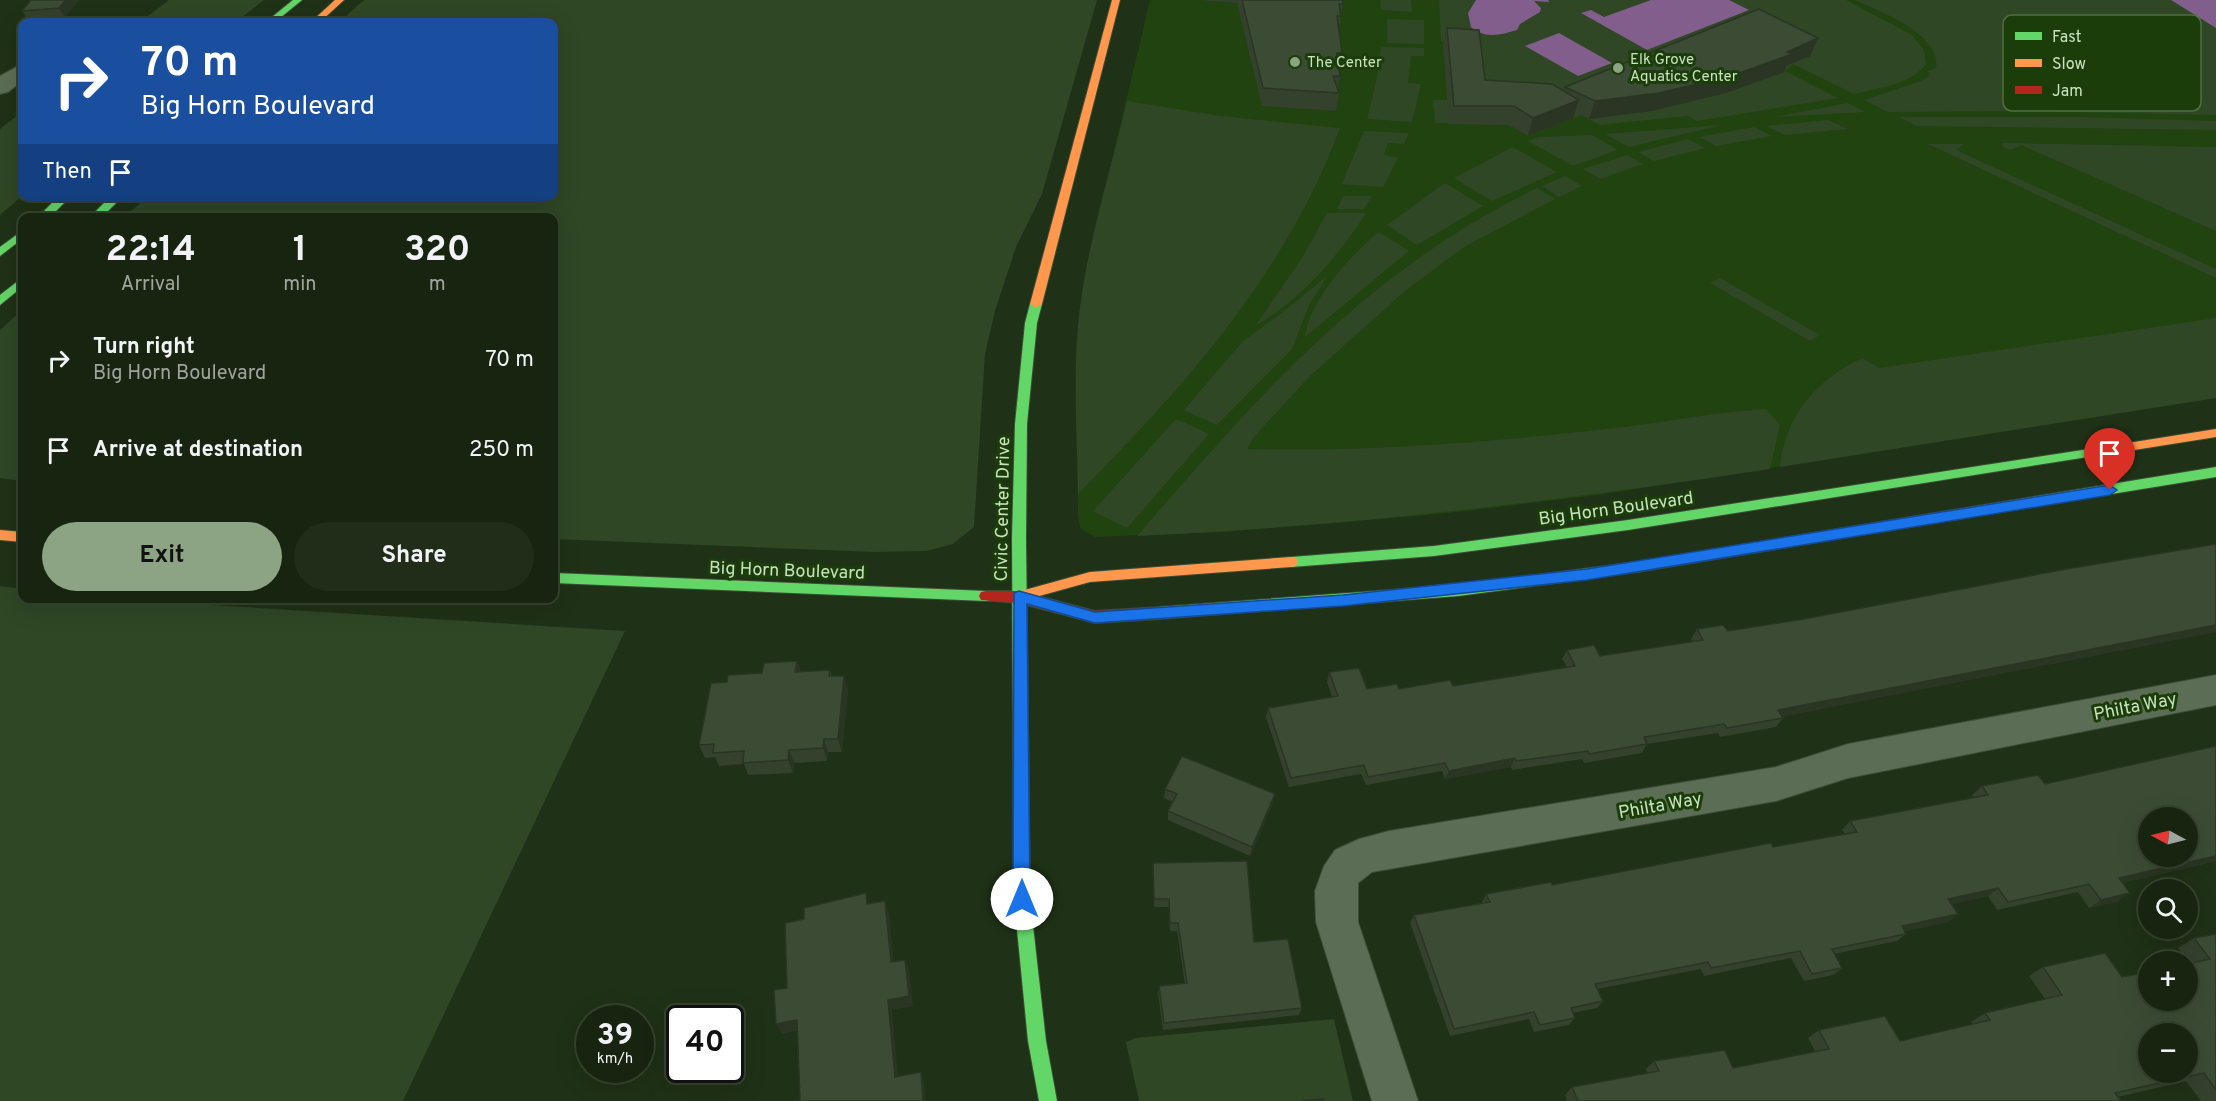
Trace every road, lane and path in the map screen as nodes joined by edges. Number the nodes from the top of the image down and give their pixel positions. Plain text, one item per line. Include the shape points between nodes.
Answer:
1 (298, 0) edge
2 (340, 0) edge
3 (1116, 0) edge
4 (275, 18) edge
5 (320, 18) edge
6 (18, 74) edge
7 (0, 87) edge
8 (61, 201) edge
9 (113, 201) edge
10 (47, 213) edge
11 (99, 213) edge
12 (18, 237) edge
13 (0, 253) edge
14 (18, 285) edge
15 (0, 301) edge
16 (2216, 433) edge
17 (2216, 472) edge
18 (0, 535) edge
19 (18, 537) edge
20 (558, 578) edge
21 (1019, 597) junction
22 (2216, 690) edge
23 (1048, 1101) edge
24 (1395, 1101) edge

1 - 4 main road
2 - 5 main road
3 - 21 main road, Civic Center Drive via 1031,323 1022,424
6 - 7 street
8 - 10 main road
9 - 11 main road
12 - 13 main road
14 - 15 main road
16 - 21 main road, Big Horn Boulevard via 1616,527 1434,551 1090,577
17 - 21 main road, Big Horn Boulevard via 1587,575 1355,599 1095,617
18 - 19 main road
20 - 21 main road, Big Horn Boulevard
21 - 23 main road, Civic Center Drive via 1022,899 1037,1041
22 - 24 street, Philta Way via 1848,761 1776,784 1389,849 1352,860 1336,884 1337,922

